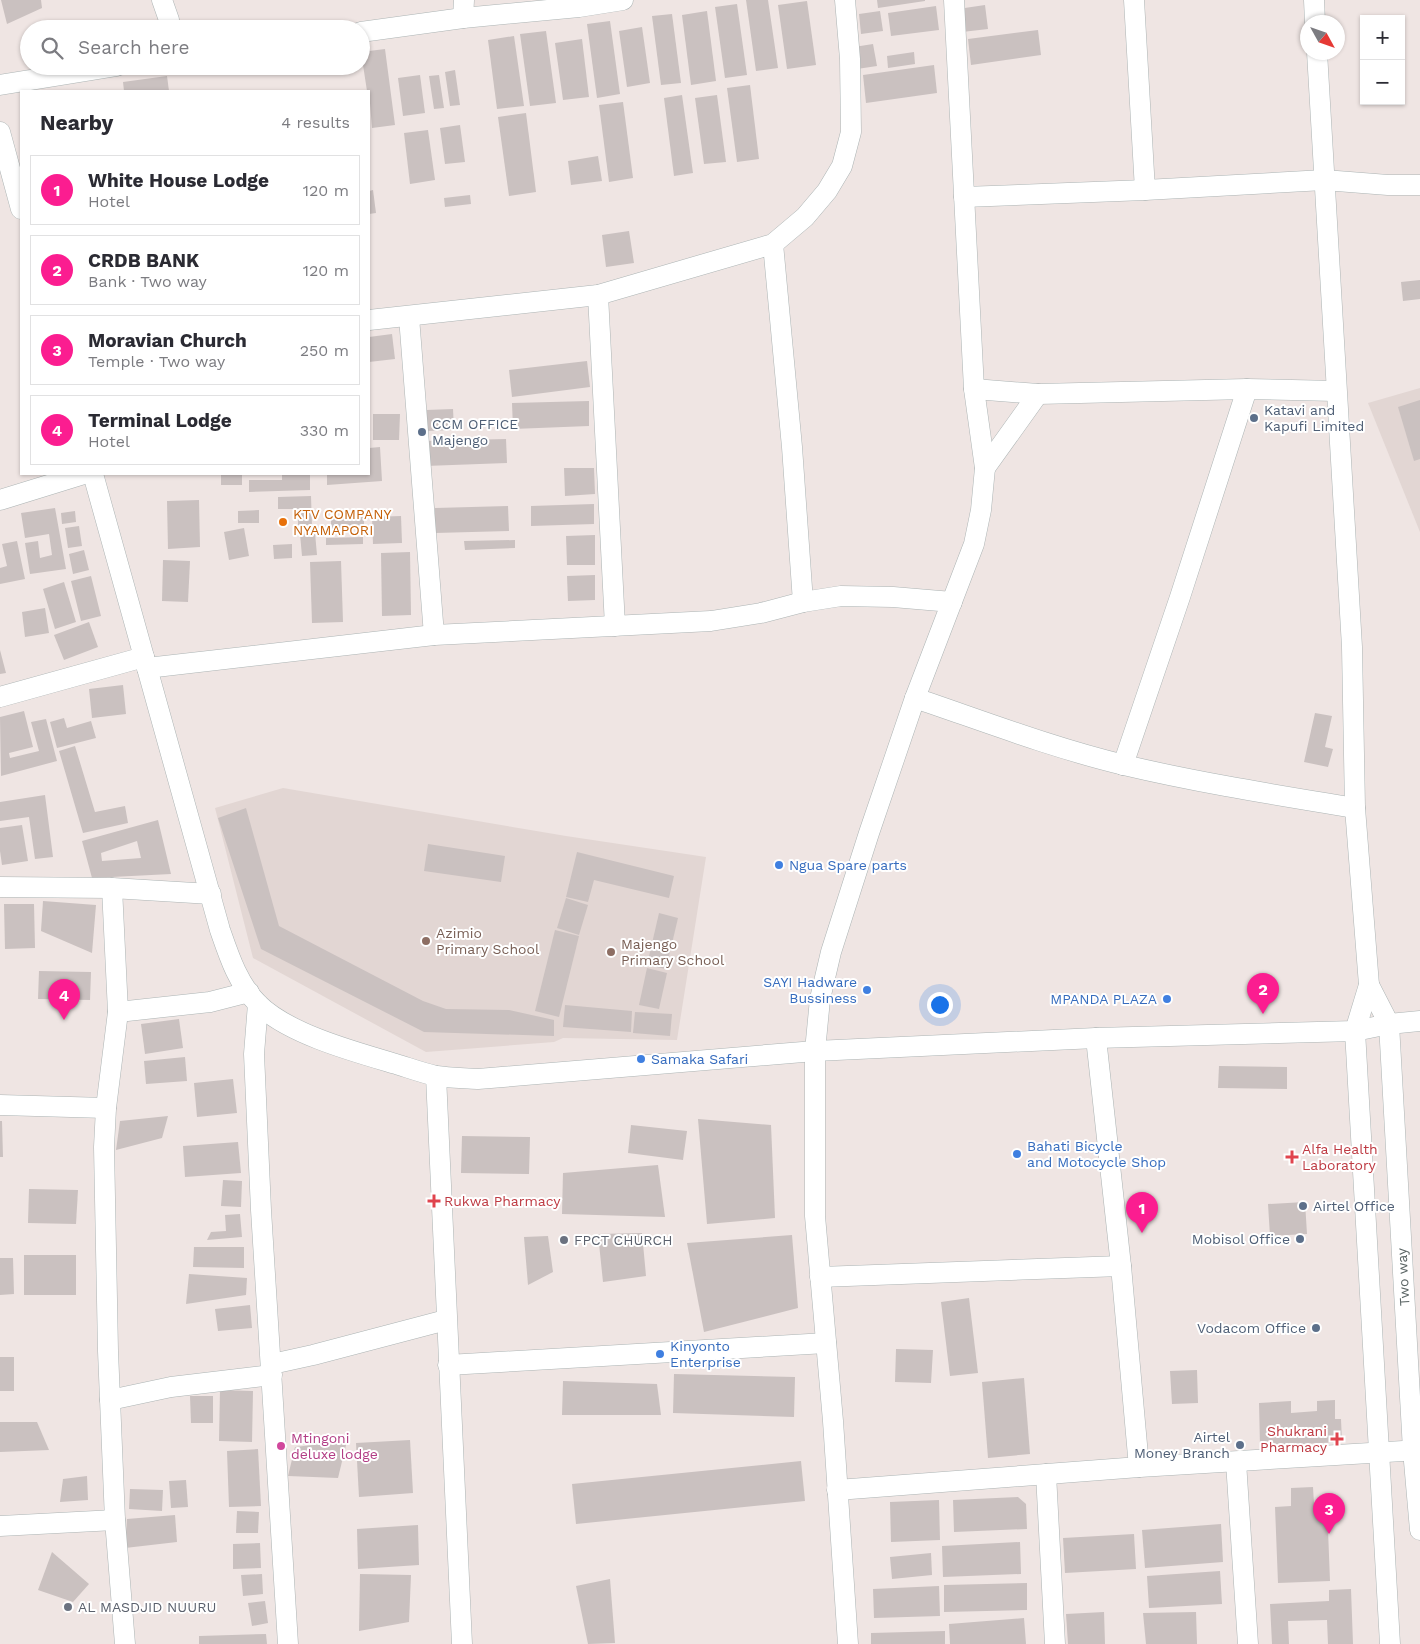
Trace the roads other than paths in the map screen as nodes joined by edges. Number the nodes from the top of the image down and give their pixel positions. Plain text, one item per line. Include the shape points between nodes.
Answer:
1 (162, 0) edge
2 (623, 0) edge
3 (845, 0) edge
4 (954, 0) edge
5 (1134, 0) edge
6 (1314, 0) edge
7 (463, 9) edge
8 (1315, 15) edge
9 (169, 20) edge
10 (370, 30) edge
11 (1316, 60) edge
12 (62, 75) edge
13 (0, 85) edge
14 (0, 132) edge
15 (1324, 180) junction
16 (1420, 184) edge
17 (1145, 190) junction
18 (964, 197) junction
19 (20, 205) edge
20 (773, 244) junction
21 (598, 296) junction
22 (409, 317) junction
23 (370, 320) edge
24 (974, 389) junction
25 (1247, 389) junction
26 (1336, 391) junction
27 (1038, 394) junction
28 (985, 468) junction
29 (81, 475) edge
30 (93, 475) edge
31 (0, 500) edge
32 (803, 602) junction
33 (952, 602) junction
34 (616, 626) junction
35 (434, 635) junction
36 (146, 663) junction
37 (0, 697) edge
38 (915, 698) junction
39 (1123, 765) junction
40 (1355, 808) junction
41 (0, 887) edge
42 (112, 888) junction
43 (211, 894) junction
44 (1369, 985) junction
45 (253, 998) junction
46 (118, 1012) junction
47 (1420, 1021) edge
48 (1389, 1024) junction
49 (1356, 1030) junction
50 (1096, 1038) junction
51 (815, 1051) junction
52 (436, 1076) junction
53 (0, 1105) edge
54 (106, 1108) junction
55 (1121, 1266) junction
56 (820, 1277) junction
57 (446, 1320) junction
58 (826, 1343) junction
59 (448, 1365) junction
60 (272, 1369) junction
61 (110, 1400) junction
62 (1417, 1450) edge
63 (1380, 1451) junction
64 (1236, 1462) junction
65 (1139, 1467) junction
66 (1046, 1474) junction
67 (837, 1490) junction
68 (115, 1520) junction
69 (0, 1526) edge
70 (1420, 1530) edge
71 (125, 1644) edge
72 (288, 1644) edge
73 (462, 1644) edge
74 (848, 1644) edge
75 (1055, 1644) edge
76 (1248, 1644) edge
77 (1390, 1644) edge

1 - 9 street
2 - 7 street via 579,7
3 - 20 street via 851,132 842,166 827,191 805,217
4 - 18 street
5 - 17 street
6 - 8 street
7 - 10 street
11 - 15 street
12 - 13 street
14 - 19 street
15 - 16 street
15 - 17 street
15 - 26 street
17 - 18 street
18 - 24 street
20 - 21 street
20 - 32 street
21 - 22 street
21 - 34 street
22 - 23 street
22 - 35 street
24 - 27 street
24 - 28 street
25 - 26 street
25 - 27 street
25 - 39 street
26 - 40 street via 1352,647
27 - 28 street
28 - 33 street via 974,544
29 - 31 street
30 - 36 street
32 - 33 street via 841,596
32 - 34 street via 710,621
33 - 38 street
34 - 35 street
35 - 36 street
36 - 37 street
36 - 43 street
38 - 39 street
38 - 51 street via 831,952 820,999
39 - 40 street
40 - 44 street
41 - 42 street
42 - 43 street
42 - 46 street
43 - 45 street via 231,962
44 - 48 street
44 - 49 street
45 - 46 street
45 - 52 street via 282,1023 378,1059
45 - 60 street via 261,1210
46 - 54 street
47 - 48 street
48 - 49 street
48 - 62 street, Two way
49 - 50 street
49 - 63 street
50 - 51 street
50 - 55 street
51 - 52 street via 478,1078
51 - 56 street via 815,1216
52 - 57 street
53 - 54 street
54 - 61 street via 104,1156
55 - 56 street
55 - 65 street
56 - 58 street
57 - 59 street
57 - 60 street
58 - 59 street
58 - 67 street
59 - 73 street
60 - 61 street
60 - 72 street
61 - 68 street
62 - 63 street
62 - 70 street, Two way
63 - 64 street
63 - 77 street
64 - 65 street
64 - 76 street
65 - 66 street
66 - 67 street
66 - 75 street
67 - 74 street
68 - 69 street
68 - 71 street

